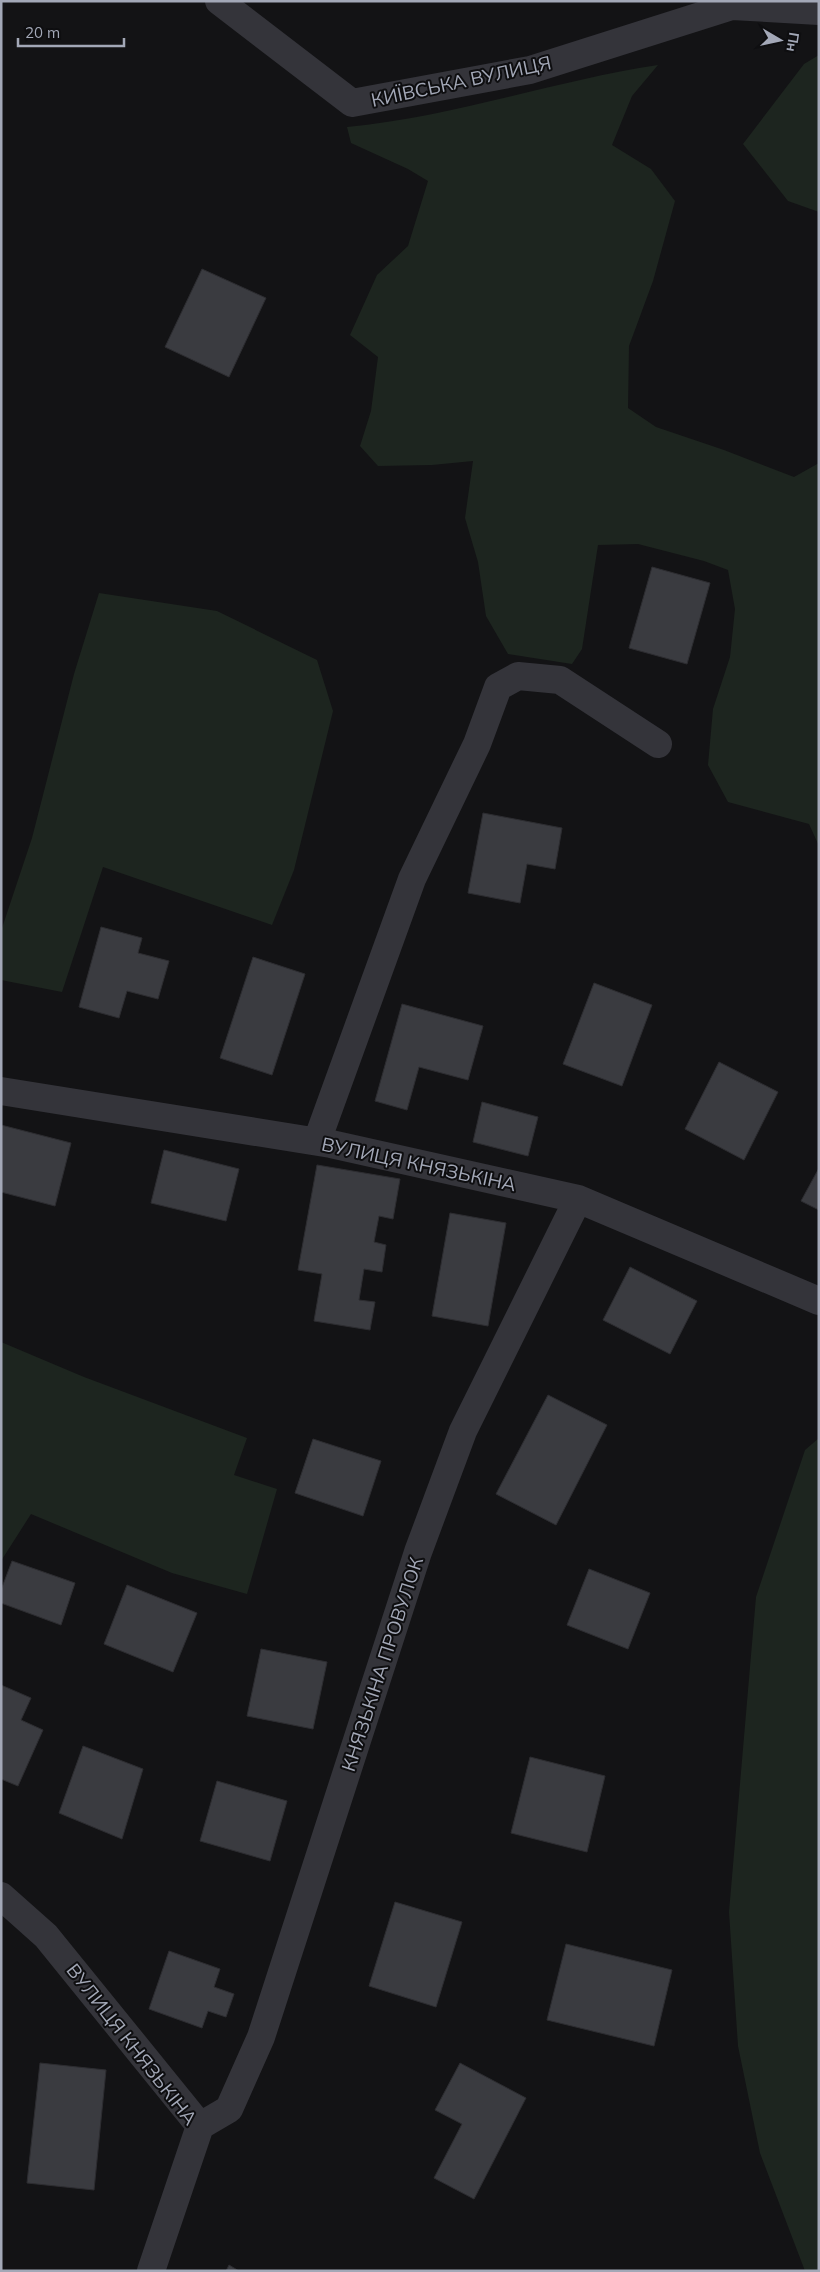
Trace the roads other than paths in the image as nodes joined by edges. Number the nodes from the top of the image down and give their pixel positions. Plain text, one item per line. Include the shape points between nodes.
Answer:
1 (219, 1) edge
2 (819, 11) edge
3 (658, 744) dead end
4 (1, 1091) edge
5 (317, 1141) junction
6 (578, 1199) junction
7 (819, 1301) edge
8 (1, 1896) edge
9 (200, 2126) junction
10 (151, 2271) edge

1 - 2 street, КИЇВСЬКА ВУЛИЦЯ via 352,103 530,70 732,6
3 - 5 street via 560,680 518,676 498,687 477,744 412,879
4 - 5 street, ВУЛИЦЯ КНЯЗЬКІНА
5 - 6 street, ВУЛИЦЯ КНЯЗЬКІНА
6 - 7 street, ВУЛИЦЯ КНЯЗЬКІНА
6 - 9 street, КНЯЗЬКІНА ПРОВУЛОК via 463,1431 418,1552 261,2037 230,2109
8 - 9 street, ВУЛИЦЯ КНЯЗЬКІНА via 46,1936
9 - 10 street, ВУЛИЦЯ КНЯЗЬКІНА

